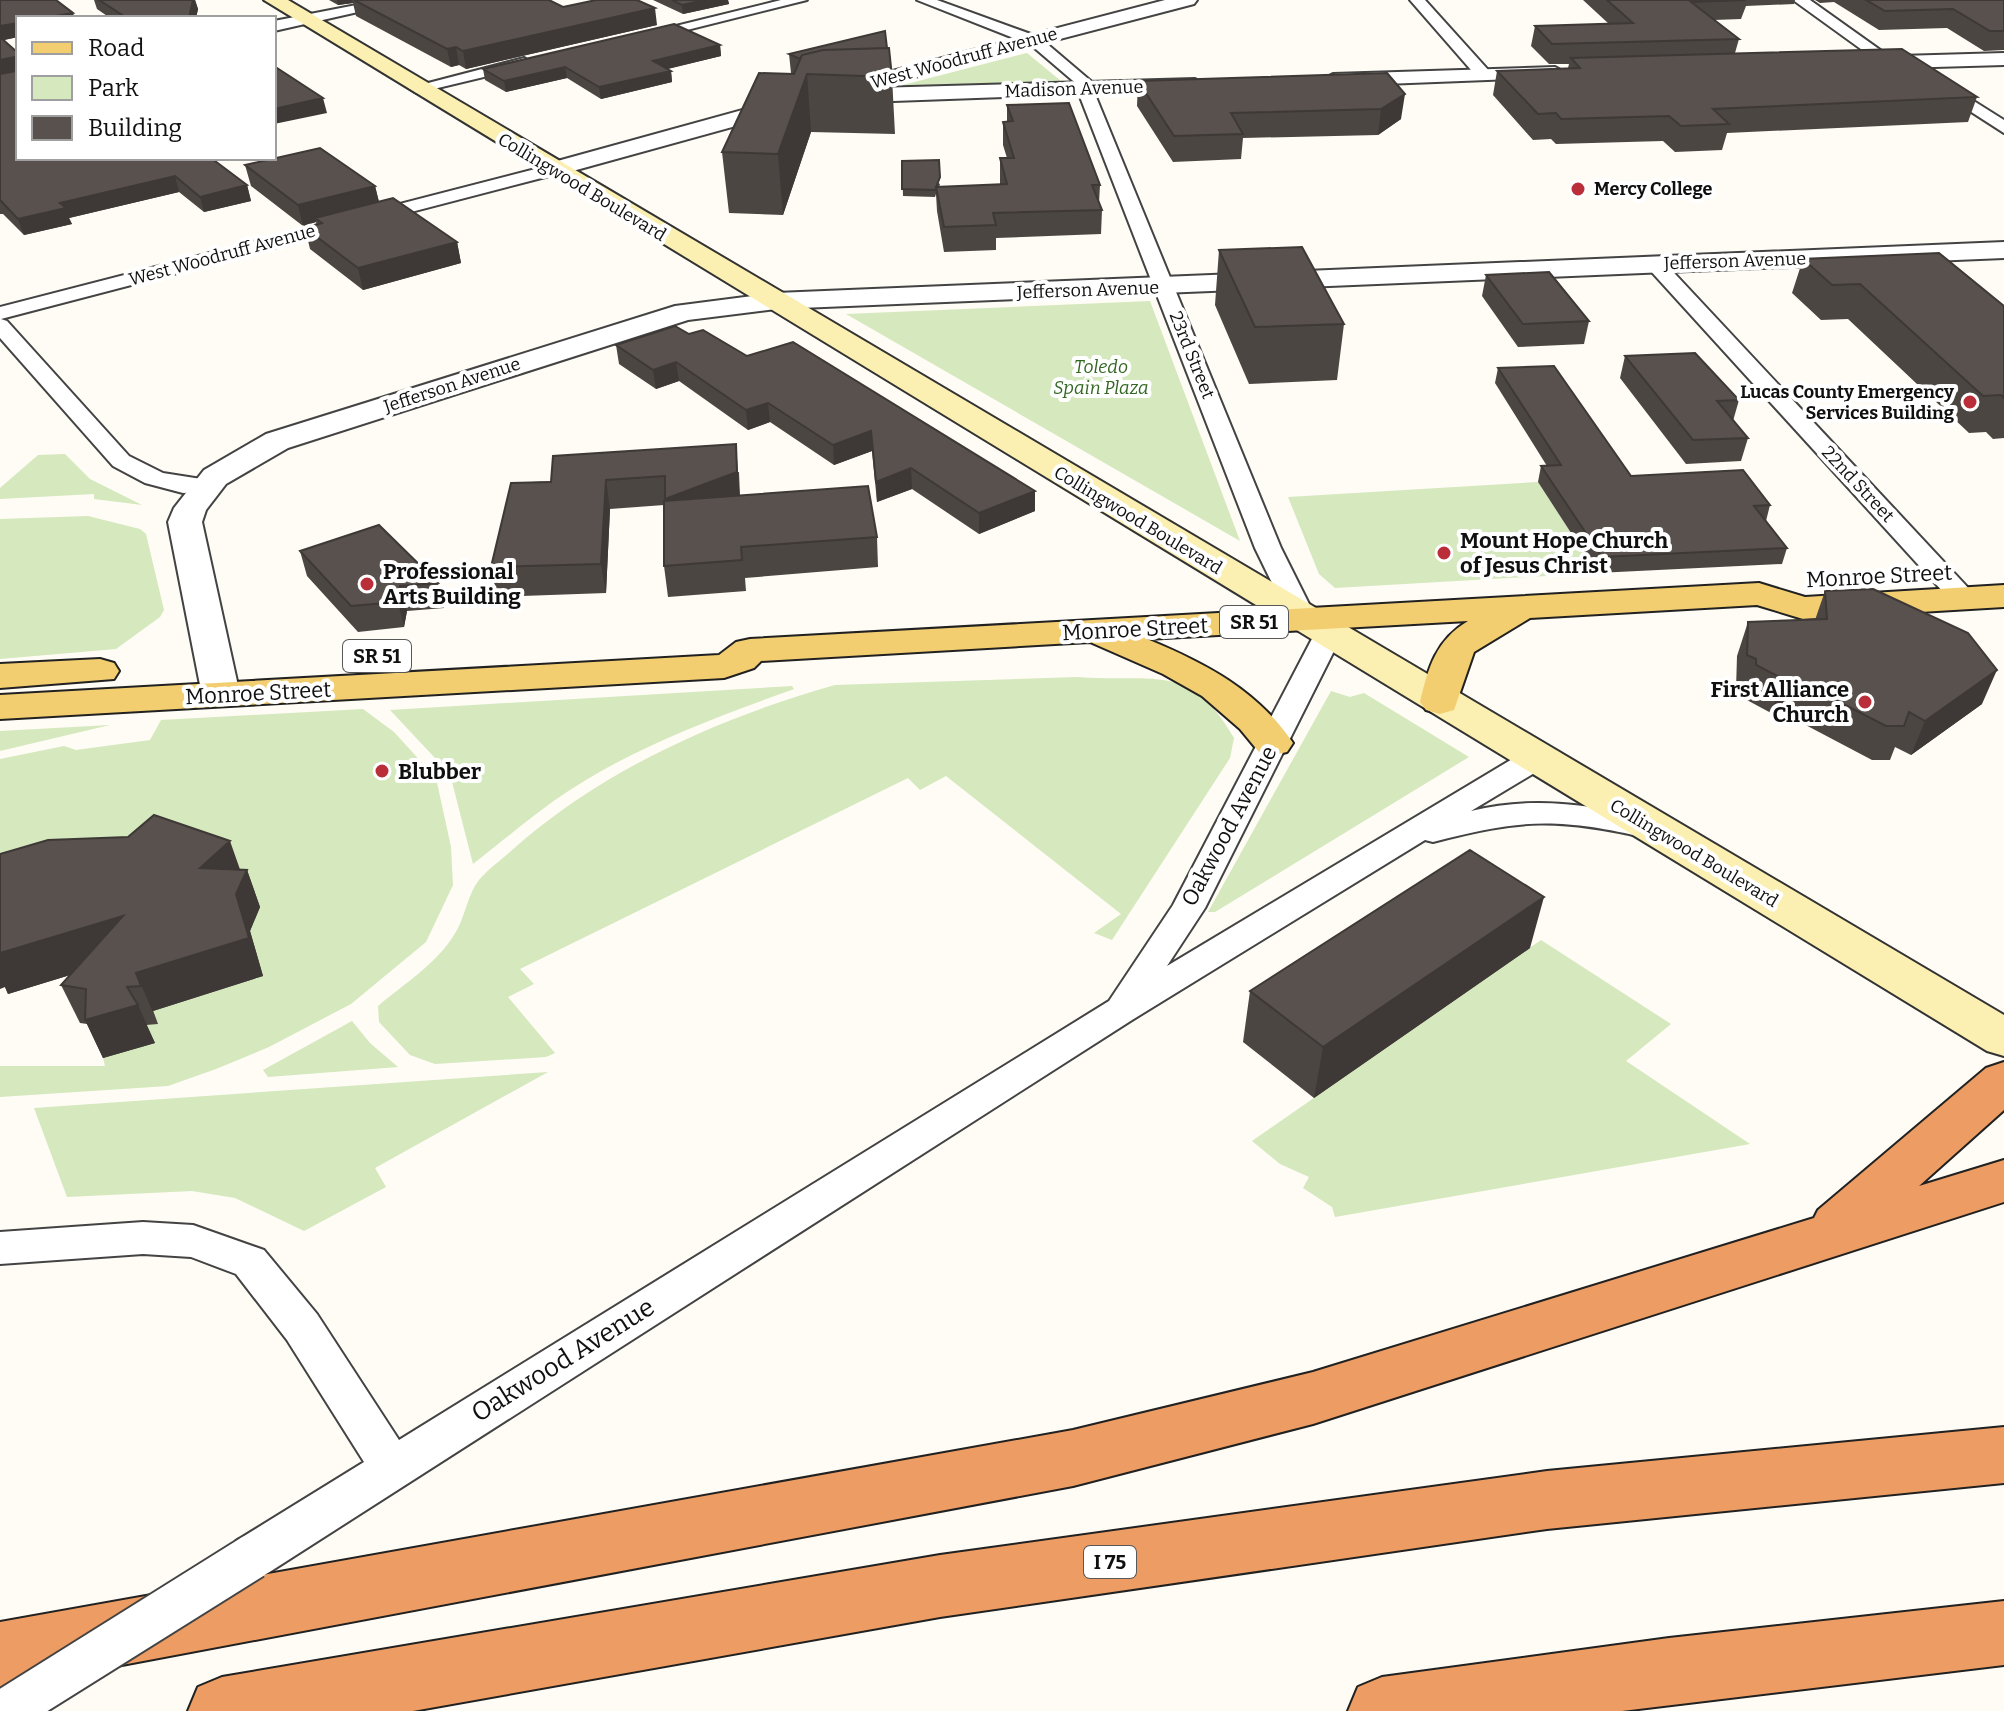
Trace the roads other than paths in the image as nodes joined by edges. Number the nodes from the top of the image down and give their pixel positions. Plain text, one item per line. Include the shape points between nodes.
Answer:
1 (274, 0) edge
2 (404, 0) edge
3 (800, 0) edge
4 (924, 0) edge
5 (1187, 0) edge
6 (1417, 0) edge
7 (1800, 0) edge
8 (306, 20) junction
9 (276, 26) edge
10 (630, 39) edge
11 (1032, 40) junction
12 (2004, 59) edge
13 (538, 60) edge
14 (1898, 62) junction
15 (1841, 64) edge
16 (1579, 72) edge
17 (1484, 75) junction
18 (1309, 81) edge
19 (1212, 84) edge
20 (417, 88) junction
21 (1088, 88) junction
22 (816, 97) junction
23 (2004, 128) edge
24 (551, 170) junction
25 (2004, 250) edge
26 (1655, 264) junction
27 (1165, 287) junction
28 (776, 301) junction
29 (0, 313) edge
30 (0, 325) edge
31 (205, 486) junction
32 (2004, 569) edge
33 (1951, 586) junction
34 (2004, 596) edge
35 (1528, 608) junction
36 (1315, 628) junction
37 (1094, 631) junction
38 (0, 676) edge
39 (218, 680) junction
40 (1440, 702) junction
41 (0, 707) edge
42 (1273, 743) junction
43 (1535, 759) junction
44 (1656, 830) junction
45 (1403, 839) junction
46 (1120, 1011) junction
47 (2004, 1038) edge
48 (2004, 1081) edge
49 (2004, 1181) edge
50 (1827, 1235) junction
51 (0, 1248) edge
52 (2004, 1455) edge
53 (392, 1468) junction
54 (2004, 1633) edge
55 (0, 1655) edge
56 (6, 1711) edge
57 (222, 1711) edge
58 (1382, 1711) edge

1 - 8 main road, Collingwood Boulevard
2 - 8 street
3 - 10 street
4 - 11 street, 23rd Street
5 - 11 street, West Woodruff Avenue
6 - 17 street
7 - 14 street
8 - 9 street
8 - 20 main road, Collingwood Boulevard
11 - 21 street, 23rd Street
11 - 22 street, West Woodruff Avenue
12 - 14 street
13 - 20 street
14 - 15 street
14 - 23 street
16 - 17 street
17 - 18 street
19 - 21 street, Madison Avenue
20 - 24 main road, Collingwood Boulevard
21 - 22 street, Madison Avenue
21 - 27 street, 23rd Street
22 - 24 street, West Woodruff Avenue
24 - 28 main road, Collingwood Boulevard
24 - 29 street, West Woodruff Avenue
25 - 26 street, Jefferson Avenue
26 - 27 street, Jefferson Avenue
26 - 33 street, 22nd Street
27 - 28 street, Jefferson Avenue
27 - 36 street, 23rd Street via 1268,548
28 - 31 street, Jefferson Avenue via 685,312 312,429 250,454
28 - 36 main road, Collingwood Boulevard
30 - 31 street via 121,461 154,478
31 - 39 street via 190,508 186,537
32 - 33 main road, Monroe Street / SR 51
33 - 34 main road, Monroe Street / SR 51
33 - 35 main road, Monroe Street / SR 51 via 1803,608 1759,594
35 - 36 main road, Monroe Street / SR 51
35 - 40 main road via 1466,637 1452,651
36 - 37 main road, Monroe Street / SR 51
36 - 40 main road, Collingwood Boulevard
36 - 42 street, Oakwood Avenue
37 - 39 main road, Monroe Street / SR 51 via 750,650 724,666
37 - 42 main road via 1212,682 1235,699
38 - 39 main road, Monroe Street / SR 51
39 - 41 main road, Monroe Street / SR 51
40 - 43 main road, Collingwood Boulevard
42 - 46 street, Oakwood Avenue via 1188,908
43 - 44 main road, Collingwood Boulevard
43 - 45 street, Oakwood Avenue
44 - 45 street, Oakwood Avenue via 1594,817 1531,812
44 - 47 main road, Collingwood Boulevard
45 - 46 street, Oakwood Avenue
46 - 53 street, Oakwood Avenue
48 - 50 highway
49 - 50 highway
50 - 55 highway via 1313,1398 1073,1458
51 - 53 street via 180,1240 250,1262 302,1327
52 - 57 highway, I 75 via 1547,1500 940,1586
53 - 56 street, Oakwood Avenue, bridge
54 - 58 highway

